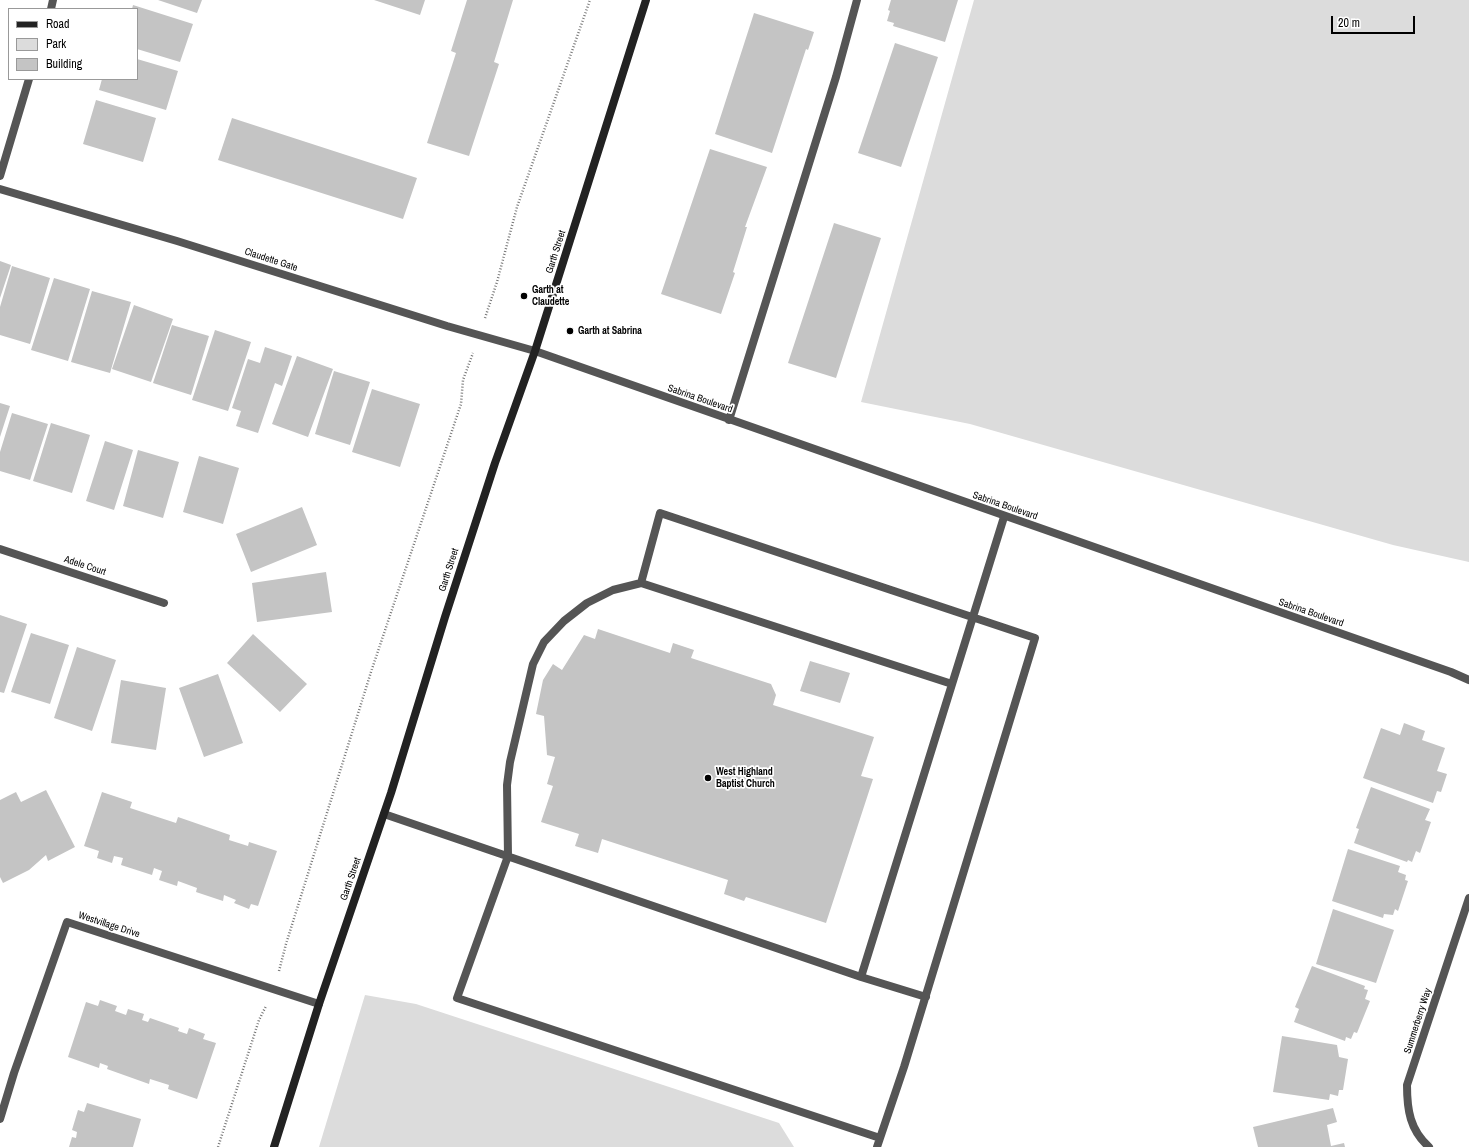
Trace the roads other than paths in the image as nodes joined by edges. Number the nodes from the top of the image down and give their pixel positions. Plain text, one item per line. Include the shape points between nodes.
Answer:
1 (646, 0) edge
2 (857, 0) edge
3 (29, 80) edge
4 (0, 176) edge
5 (0, 189) edge
6 (535, 352) junction
7 (729, 420) junction
8 (1004, 517) junction
9 (0, 548) edge
10 (641, 582) junction
11 (164, 603) dead end
12 (973, 617) junction
13 (1469, 680) edge
14 (952, 684) junction
15 (384, 814) junction
16 (508, 856) junction
17 (1469, 898) edge
18 (861, 977) junction
19 (926, 997) junction
20 (319, 1004) junction
21 (0, 1118) edge
22 (880, 1138) junction
23 (274, 1147) edge
24 (877, 1147) edge
25 (1429, 1147) edge

1 - 6 main road, Garth Street
2 - 7 street via 836,77
3 - 4 street
5 - 6 street, Claudette Gate
6 - 7 street, Sabrina Boulevard
6 - 15 main road, Garth Street via 494,463
7 - 8 street, Sabrina Boulevard
8 - 12 street
8 - 13 street, Sabrina Boulevard
9 - 11 street, Adele Court
10 - 12 street via 660,513
10 - 14 street
10 - 16 street via 613,590 587,603 564,621 544,642 532,664 507,785
12 - 14 street
12 - 19 street via 1035,638
14 - 18 street
15 - 16 street
15 - 20 main road, Garth Street
16 - 18 street
16 - 22 street via 457,998
17 - 25 street, Summerberry Way via 1407,1085 1407,1106 1412,1125
18 - 19 street
19 - 22 street
20 - 21 street, Westvillage Drive via 67,922
20 - 23 main road, Garth Street
22 - 24 street

